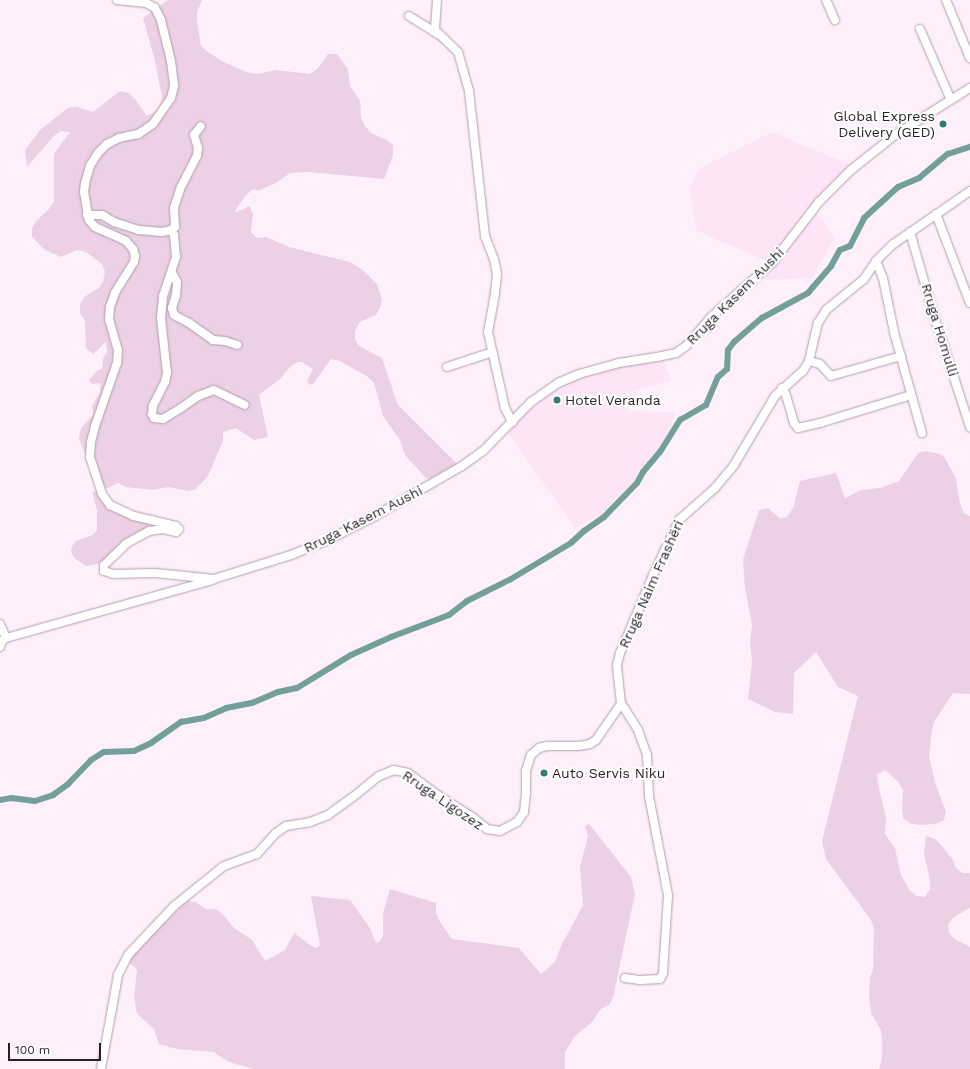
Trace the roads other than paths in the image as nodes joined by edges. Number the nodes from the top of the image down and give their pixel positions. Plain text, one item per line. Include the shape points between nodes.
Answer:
1 (117, 0) edge
2 (437, 0) edge
3 (826, 0) edge
4 (946, 0) edge
5 (409, 16) dead end
6 (835, 20) dead end
7 (920, 29) dead end
8 (439, 35) junction
9 (970, 58) edge
10 (970, 88) edge
11 (951, 100) junction
12 (202, 126) dead end
13 (970, 191) edge
14 (936, 214) junction
15 (87, 215) junction
16 (171, 230) junction
17 (910, 232) junction
18 (876, 261) junction
19 (172, 273) junction
20 (970, 303) edge
21 (237, 345) dead end
22 (493, 352) junction
23 (900, 356) junction
24 (809, 362) junction
25 (447, 367) dead end
26 (782, 388) junction
27 (911, 395) junction
28 (245, 405) dead end
29 (512, 422) junction
30 (970, 427) edge
31 (922, 433) dead end
32 (214, 579) junction
33 (0, 624) edge
34 (6, 638) junction
35 (0, 647) edge
36 (621, 704) junction
37 (625, 978) dead end
38 (101, 1069) edge

1 - 15 street via 152,5 156,11 161,20 171,61 174,86 170,98 147,130 119,138 107,144 98,153 90,166 85,184
2 - 8 street via 435,30
3 - 6 street
4 - 9 street
5 - 8 street
7 - 11 street
8 - 22 street via 458,52 469,91 485,236 497,274 488,332
10 - 11 street, Rruga Kasem Aushi
11 - 29 street, Rruga Kasem Aushi via 890,139 851,170 819,202 772,263 711,317 686,346 676,352 619,363 563,380 546,390
12 - 16 street via 194,135 198,148 197,156 181,187 174,208 175,227
13 - 14 street, Rruga Naim Frashëri
14 - 17 street, Rruga Naim Frashëri
14 - 20 street
15 - 16 street via 102,215 139,230
15 - 32 street, Rruga Kasem Aushi via 95,226 126,241 135,256 110,307 109,319 118,350 117,363 90,442 90,457 102,494 110,505 134,516 176,526 179,529 176,532 163,529 149,531 135,538 104,565 104,571 113,574 155,573
16 - 19 street via 176,240 176,257
17 - 18 street, Rruga Naim Frashëri
17 - 30 street, Rruga Homulli
18 - 23 street via 883,278
18 - 24 street, Rruga Naim Frashëri via 864,279 822,315
19 - 21 street via 177,282 172,308 174,316 213,340
19 - 28 street via 163,296 161,318 167,374 153,406 154,418 163,419 198,396 214,390
22 - 25 street
22 - 29 street via 505,408
23 - 24 street via 831,376 820,364
23 - 27 street
24 - 26 street, Rruga Naim Frashëri via 800,375
26 - 27 street via 798,428
26 - 36 street, Rruga Naim Frashëri via 767,408 734,465 715,488 679,520 618,660
27 - 31 street
29 - 32 street, Rruga Kasem Aushi via 483,451 462,466 375,516 291,555
32 - 34 street
33 - 34 street
34 - 35 street
36 - 37 street via 638,730 647,755 649,796 668,895 662,978
36 - 38 street, Rruga Ligozez via 596,740 590,744 547,746 539,748 531,755 526,771 524,812 517,822 500,831 487,829 408,773 394,770 379,776 328,815 310,822 286,826 257,854 224,866 174,906 128,955 118,975

